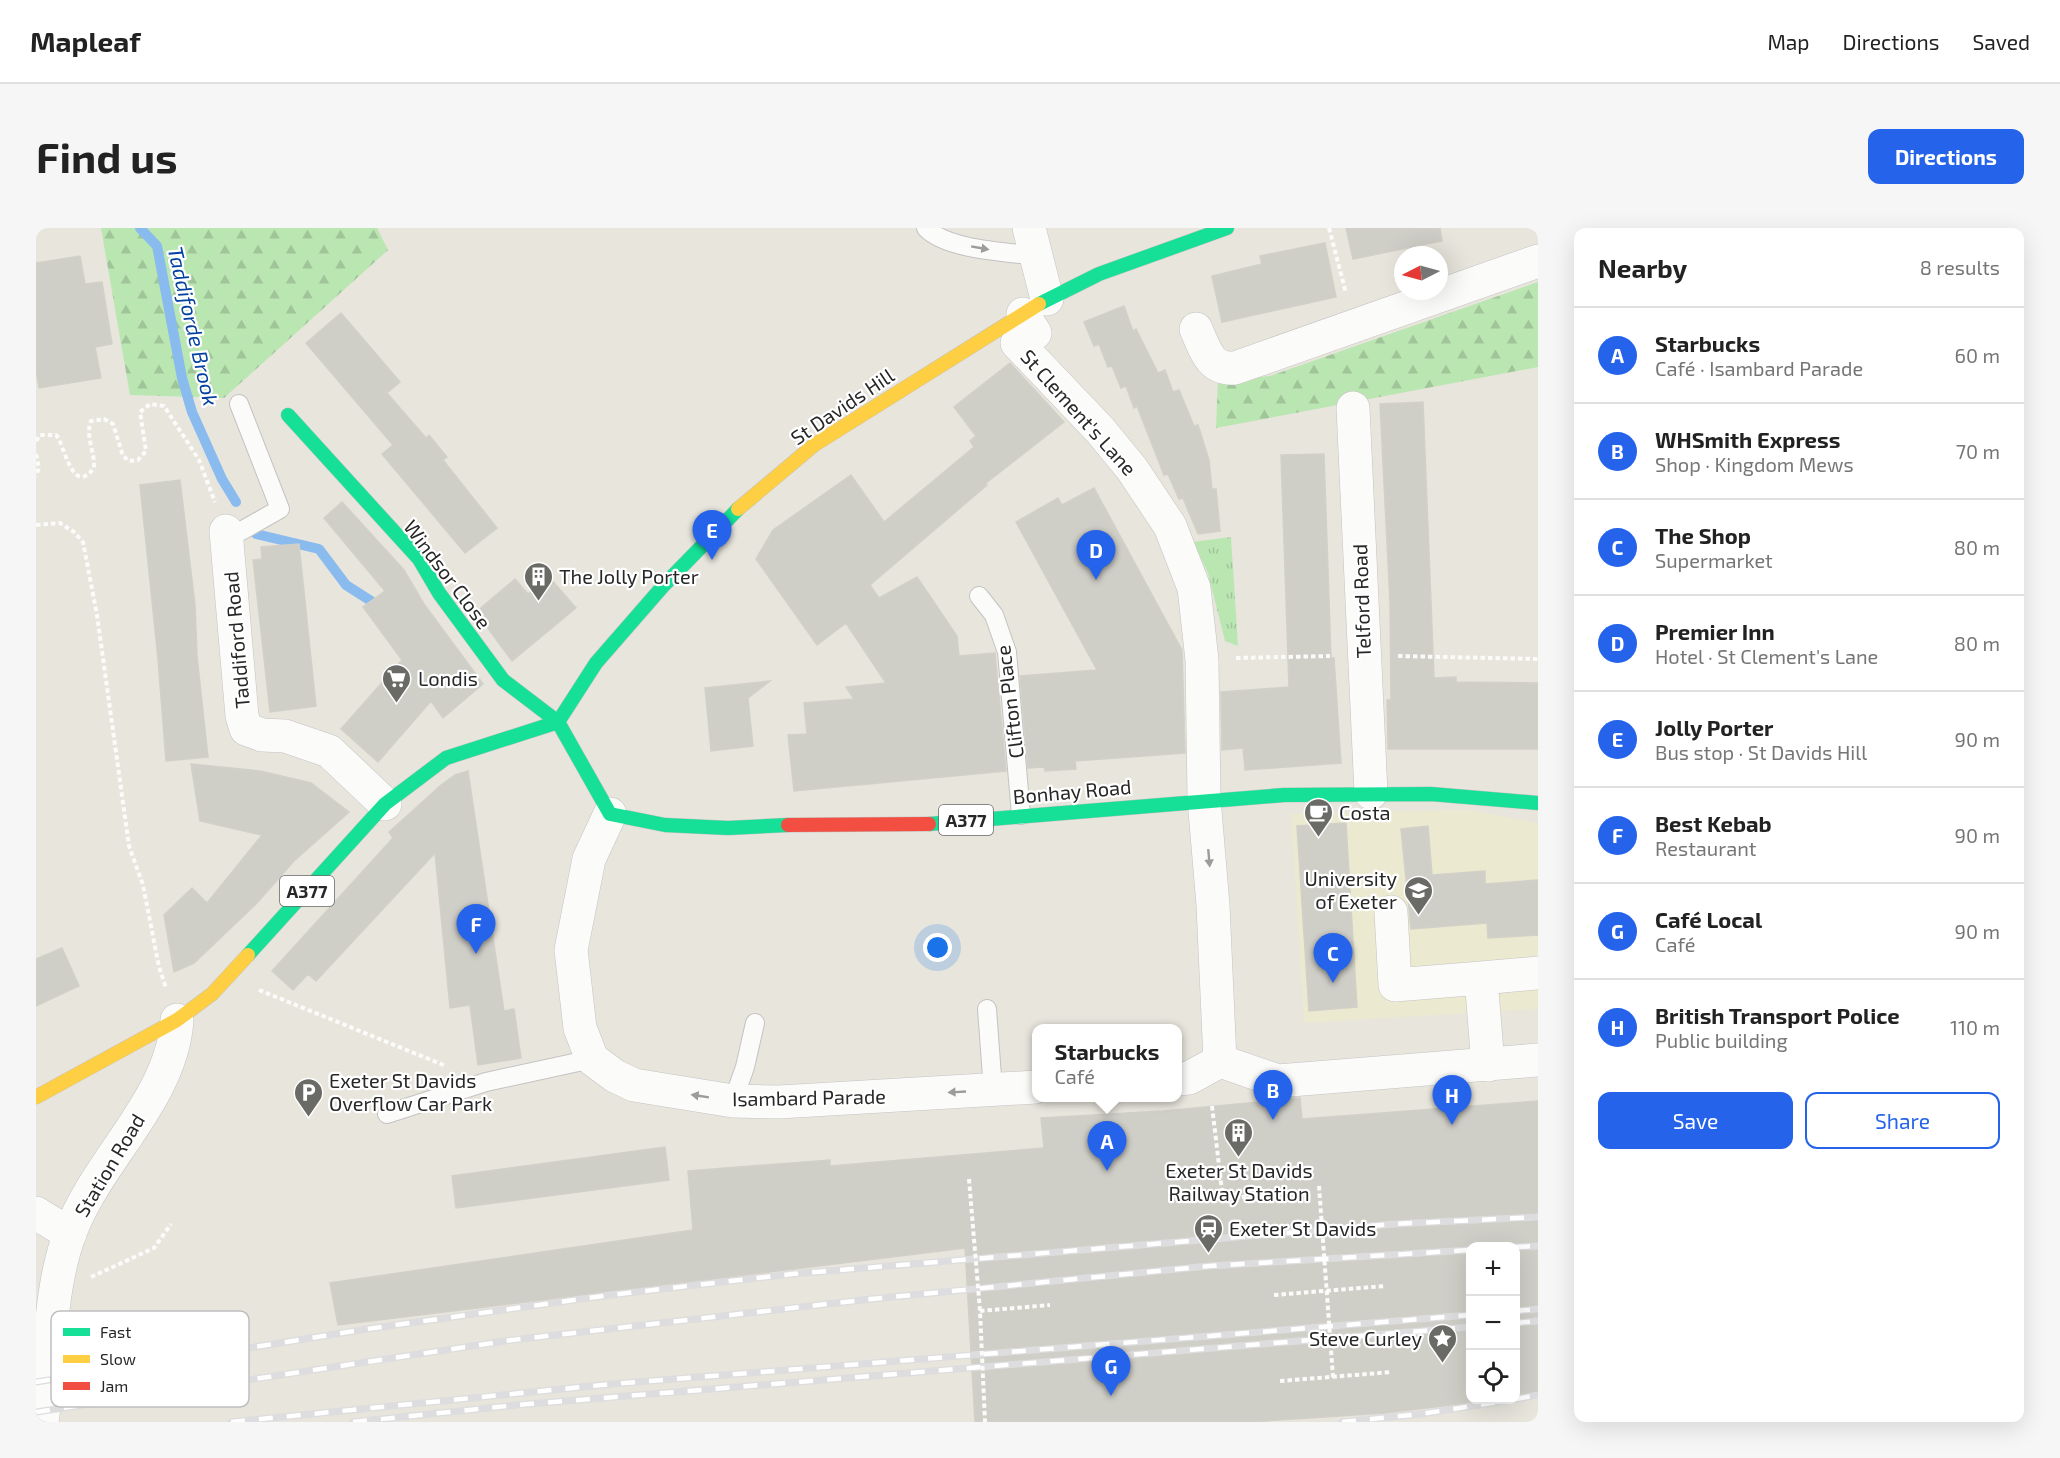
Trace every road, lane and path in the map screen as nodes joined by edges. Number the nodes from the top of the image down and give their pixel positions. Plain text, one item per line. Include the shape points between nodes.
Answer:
1 (926, 228) edge
2 (1227, 228) edge
3 (1329, 228) edge
4 (1033, 242) edge
5 (1538, 261) edge
6 (1035, 306) junction
7 (1354, 326) junction
8 (1196, 329) dead end
9 (239, 404) dead end
10 (1353, 408) dead end
11 (288, 415) dead end
12 (36, 441) edge
13 (36, 454) edge
14 (36, 476) edge
15 (36, 525) edge
16 (226, 535) junction
17 (979, 596) dead end
18 (1363, 656) junction
19 (1538, 659) edge
20 (1202, 660) junction
21 (558, 722) junction
22 (1371, 793) junction
23 (1204, 799) junction
24 (1538, 803) edge
25 (385, 804) junction
26 (610, 814) junction
27 (1021, 815) junction
28 (1392, 912) dead end
29 (1538, 973) edge
30 (1480, 978) junction
31 (248, 985) dead end
32 (987, 1009) dead end
33 (177, 1020) junction
34 (755, 1023) dead end
35 (592, 1059) junction
36 (1538, 1060) edge
37 (1220, 1061) junction
38 (1488, 1065) junction
39 (1182, 1079) edge
40 (486, 1082) junction
41 (1032, 1087) edge
42 (993, 1089) junction
43 (36, 1097) edge
44 (733, 1101) junction
45 (1212, 1106) dead end
46 (387, 1114) dead end
47 (969, 1179) dead end
48 (1319, 1186) dead end
49 (1295, 1191) dead end
50 (36, 1214) edge
51 (171, 1224) dead end
52 (70, 1234) junction
53 (1385, 1286) dead end
54 (57, 1291) junction
55 (1327, 1291) junction
56 (1274, 1295) dead end
57 (1050, 1305) dead end
58 (55, 1311) edge
59 (980, 1311) junction
60 (51, 1343) edge
61 (1392, 1372) dead end
62 (1334, 1377) junction
63 (1280, 1381) dead end
64 (42, 1422) edge
65 (985, 1422) edge

1 -> 4 lane via 974,247
2 - 6 main road, St Davids Hill via 1099,274
3 - 7 path
4 - 6 street
5 - 7 street
6 - 20 street, St Clement's Lane via 1035,333 1017,344 1100,430 1170,526 1194,588
6 - 21 main road, St Davids Hill via 814,444 741,506 596,663
7 - 8 street via 1270,357 1222,369 1210,361
9 - 16 lane via 280,509
10 - 18 street, Telford Road
11 - 21 main road, Windsor Close via 418,559 503,680
12 - 16 path via 40,435 56,435 62,441 70,471 85,475 94,468 87,429 91,421 104,419 113,424 123,456 129,461 138,460 146,451 140,412 150,404 164,406 199,460
13 - 14 path
15 - 33 path via 60,523 83,542 129,846 143,885 159,967
16 - 25 street, Taddiford Road via 246,729 262,735 285,736 329,751
17 - 27 lane, Clifton Place via 994,615 1007,652
18 - 19 path
18 - 20 path
18 - 22 street, Telford Road
20 - 23 street, St Clement's Lane
21 - 25 main road, A377 via 446,758
21 - 26 main road
22 - 23 main road, Bonhay Road / A377
22 - 24 main road, Bonhay Road / A377
23 - 27 main road, Bonhay Road / A377
23 -> 37 street
25 - 33 main road, A377 via 212,994
26 - 27 main road, Bonhay Road / A377 via 665,825 728,828 826,823 924,825
26 - 35 street via 589,859 571,950 580,1028
28 - 30 street via 1395,985
29 - 30 street
30 - 38 street
31 - 40 path
32 - 42 lane
33 - 43 main road, A377
33 - 52 street, Station Road via 175,1045 160,1082 86,1198
34 - 44 lane
35 - 40 lane
44 -> 35 street, Isambard Parade via 634,1085
36 - 38 street
37 - 38 street via 1278,1081
37 - 39 street
40 - 46 lane
41 - 42 street, Isambard Parade
42 -> 44 street, Isambard Parade via 779,1102
45 - 49 path via 1222,1199
47 - 59 path, bridge
48 - 55 path, bridge
50 - 52 street
51 - 54 path via 154,1248
52 - 54 street, Station Road
53 - 55 path
54 - 58 street, Station Road
55 - 56 path
55 - 62 path, bridge
57 - 59 path
59 - 65 path, bridge
60 - 64 street, Station Road
61 - 62 path
62 - 63 path

